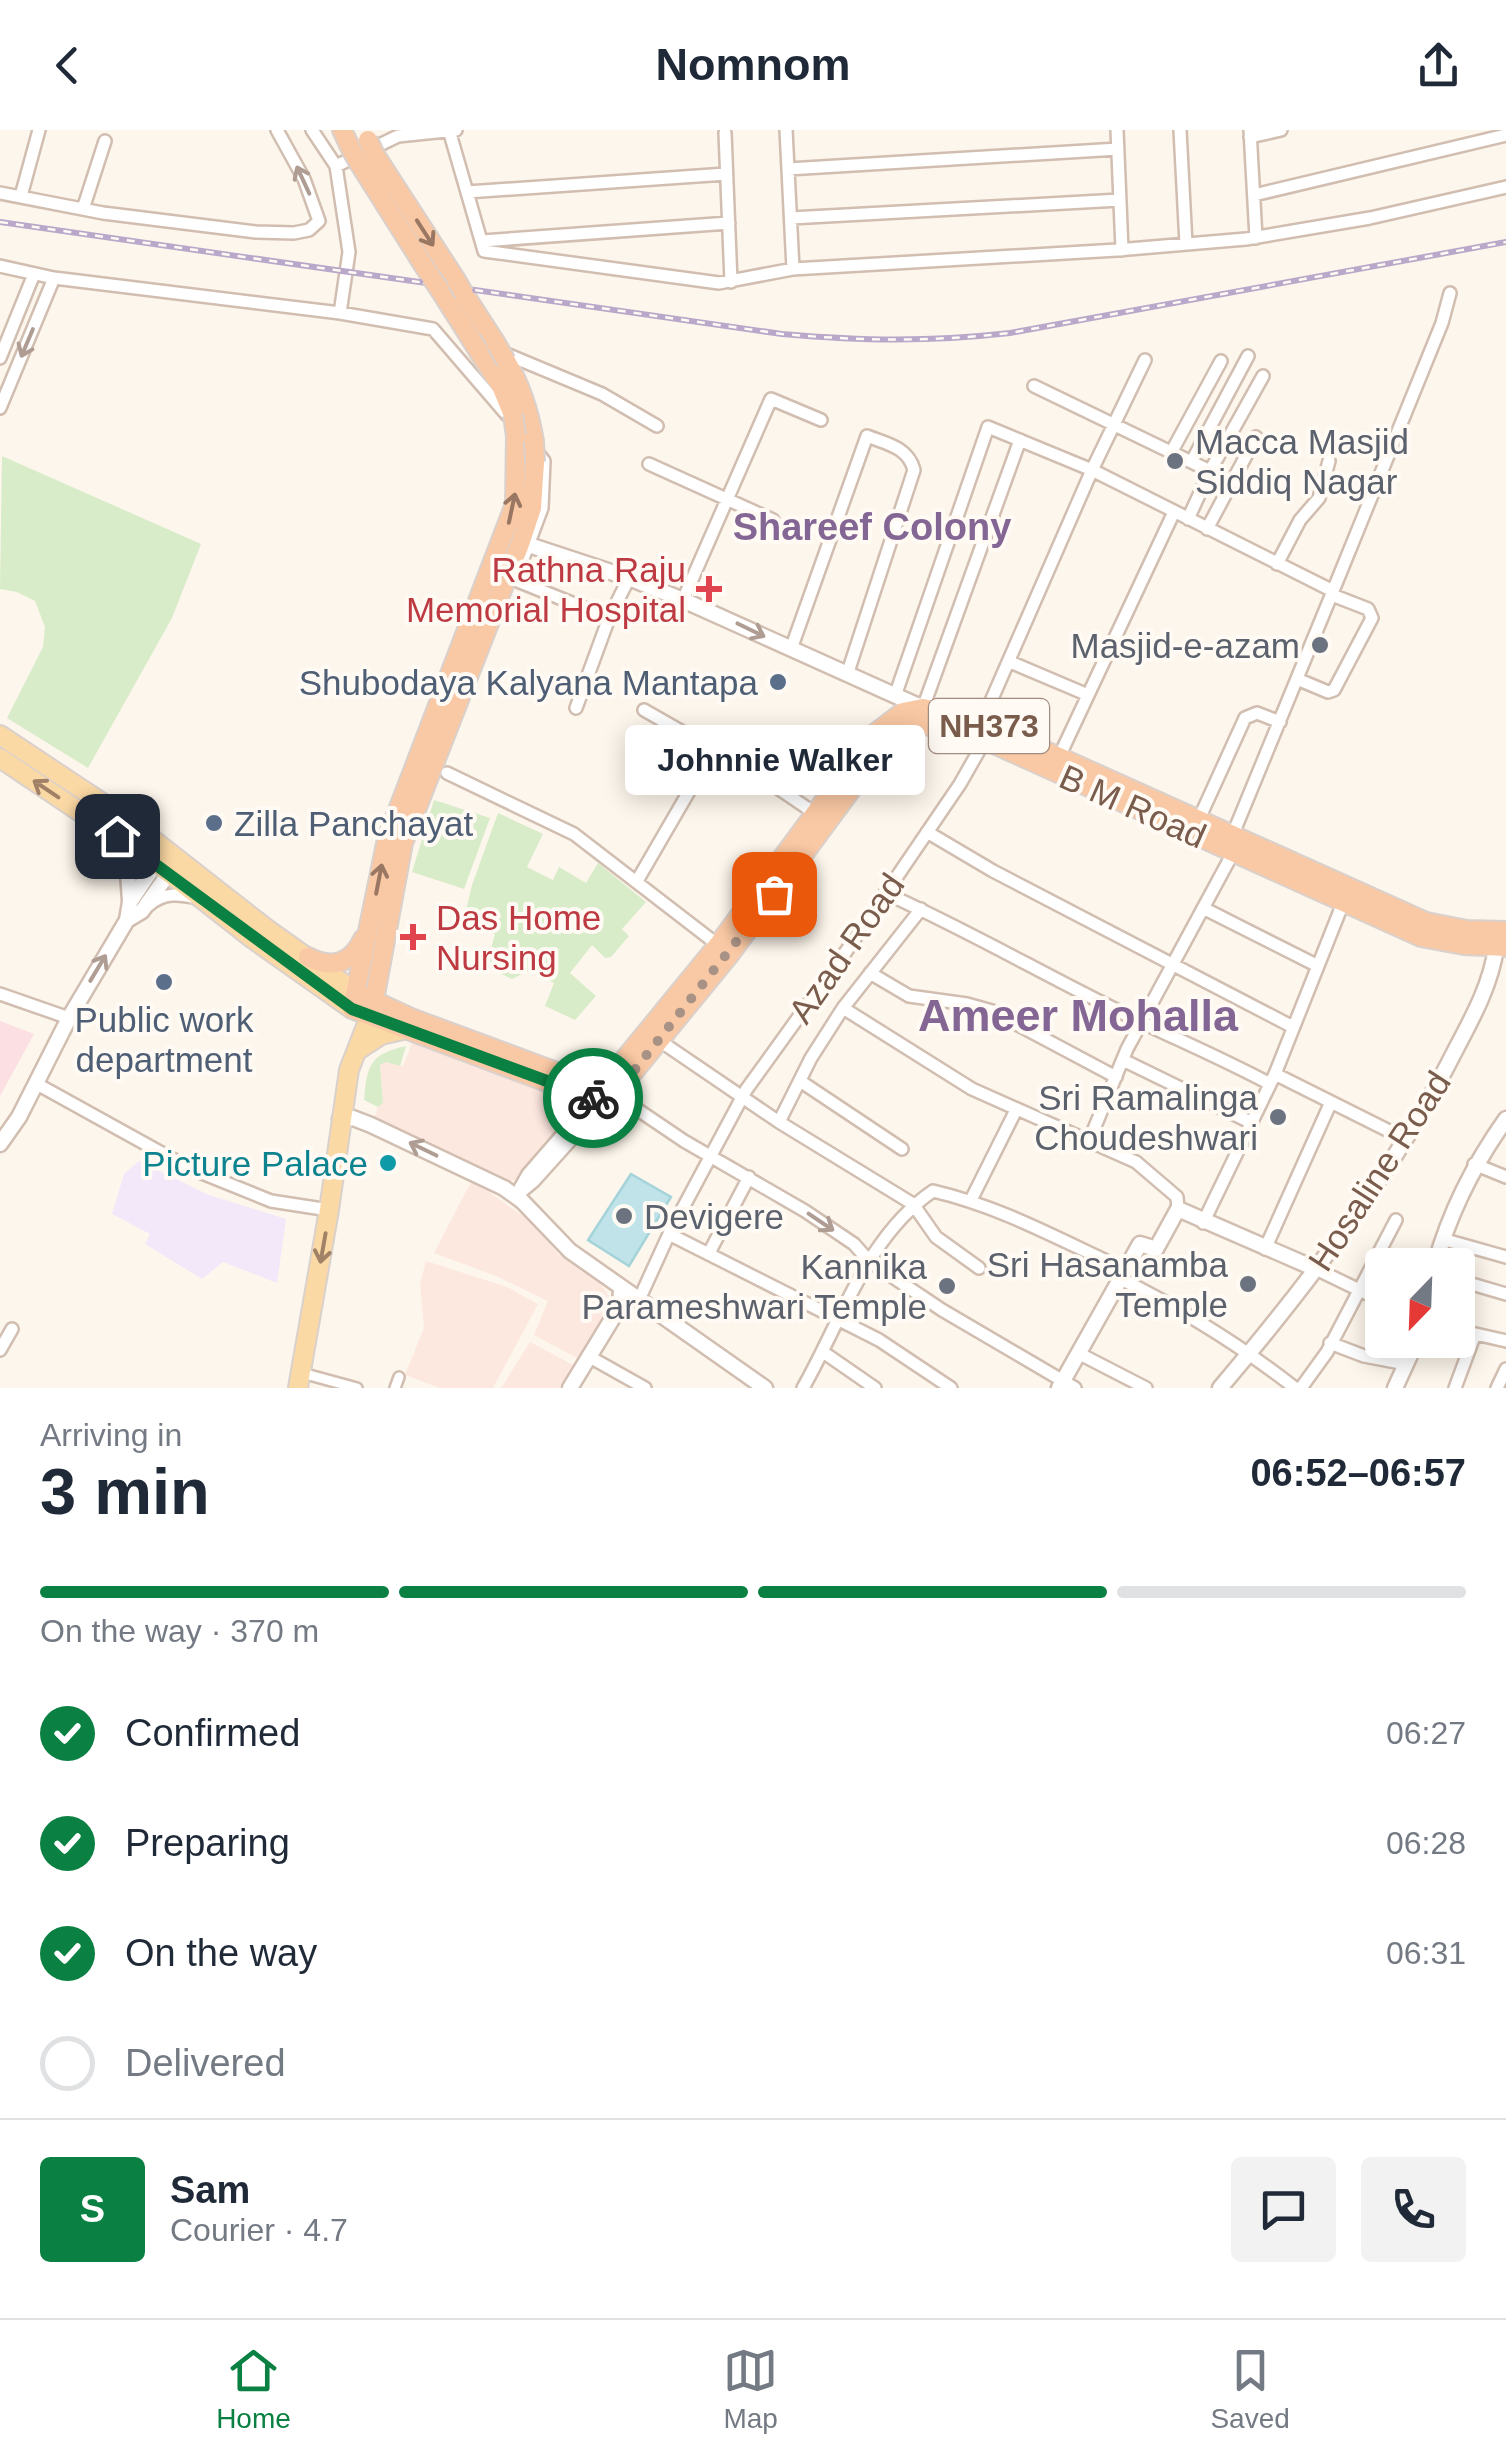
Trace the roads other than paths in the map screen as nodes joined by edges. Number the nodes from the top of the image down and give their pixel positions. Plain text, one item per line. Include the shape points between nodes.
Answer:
1 (38, 130) edge
2 (277, 130) edge
3 (312, 130) edge
4 (342, 130) edge
5 (451, 130) edge
6 (786, 130) edge
7 (1117, 130) edge
8 (1183, 130) edge
9 (1281, 130) edge
10 (726, 131) edge
11 (1250, 134) edge
12 (1506, 134) edge
13 (105, 142) dead end
14 (363, 147) edge
15 (1118, 150) junction
16 (336, 166) junction
17 (788, 169) junction
18 (726, 174) junction
19 (1506, 187) edge
20 (467, 192) junction
21 (0, 193) edge
22 (21, 196) junction
23 (1254, 196) junction
24 (1120, 200) junction
25 (83, 209) junction
26 (791, 218) junction
27 (729, 223) junction
28 (1256, 238) junction
29 (482, 241) junction
30 (1189, 244) junction
31 (1122, 250) junction
32 (0, 266) edge
33 (793, 269) junction
34 (34, 274) junction
35 (54, 278) junction
36 (732, 282) junction
37 (1450, 293) dead end
38 (340, 313) junction
39 (433, 329) junction
40 (482, 344) junction
41 (1248, 356) dead end
42 (0, 358) edge
43 (1145, 360) dead end
44 (1220, 361) dead end
45 (1263, 376) dead end
46 (1034, 386) dead end
47 (0, 408) edge
48 (821, 420) dead end
49 (1114, 424) junction
50 (657, 426) dead end
51 (1256, 437) dead end
52 (525, 438) junction
53 (1020, 440) junction
54 (1172, 451) junction
55 (1329, 461) dead end
56 (1192, 462) junction
57 (649, 464) dead end
58 (1092, 470) junction
59 (1210, 471) junction
60 (725, 501) junction
61 (1174, 512) junction
62 (773, 520) dead end
63 (1188, 520) junction
64 (1208, 529) junction
65 (529, 545) junction
66 (1278, 564) junction
67 (628, 578) junction
68 (1332, 593) junction
69 (683, 600) junction
70 (608, 618) junction
71 (791, 649) junction
72 (1010, 662) junction
73 (847, 676) junction
74 (1297, 679) junction
75 (1088, 695) junction
76 (895, 696) junction
77 (576, 708) dead end
78 (922, 708) junction
79 (644, 710) dead end
80 (1280, 722) junction
81 (983, 732) junction
82 (0, 735) edge
83 (712, 750) junction
84 (1059, 757) junction
85 (0, 758) edge
86 (862, 763) junction
87 (447, 773) dead end
88 (816, 814) junction
89 (1200, 819) junction
90 (927, 832) junction
91 (117, 836) junction
92 (1234, 842) junction
93 (167, 861) junction
94 (637, 881) junction
95 (885, 893) junction
96 (1346, 896) junction
97 (205, 900) junction
98 (136, 906) junction
99 (1203, 908) junction
100 (920, 909) junction
101 (371, 920) junction
102 (1502, 935) edge
103 (718, 945) junction
104 (308, 957) junction
105 (1171, 964) junction
106 (1318, 966) junction
107 (870, 973) junction
108 (0, 994) edge
109 (355, 1001) junction
110 (843, 1008) junction
111 (373, 1009) junction
112 (69, 1018) junction
113 (1141, 1022) junction
114 (1294, 1027) junction
115 (402, 1030) junction
116 (660, 1041) junction
117 (355, 1052) junction
118 (1123, 1060) junction
119 (1116, 1077) junction
120 (1273, 1079) junction
121 (800, 1080) junction
122 (37, 1084) junction
123 (613, 1086) junction
124 (594, 1098) junction
125 (743, 1098) junction
126 (1330, 1102) junction
127 (1016, 1110) junction
128 (340, 1119) junction
129 (1506, 1119) edge
130 (779, 1122) junction
131 (1252, 1124) junction
132 (1405, 1139) junction
133 (1088, 1141) junction
134 (0, 1144) edge
135 (902, 1149) dead end
136 (710, 1156) junction
137 (1474, 1164) junction
138 (1506, 1176) edge
139 (749, 1178) junction
140 (510, 1192) junction
141 (971, 1200) junction
142 (914, 1204) junction
143 (1178, 1209) junction
144 (330, 1210) junction
145 (1396, 1220) dead end
146 (1203, 1222) junction
147 (669, 1234) junction
148 (1442, 1239) junction
149 (1440, 1248) edge
150 (1265, 1249) junction
151 (708, 1253) junction
152 (1506, 1256) edge
153 (869, 1261) junction
154 (979, 1268) dead end
155 (1316, 1269) junction
156 (1123, 1274) junction
157 (1475, 1285) edge
158 (1358, 1289) junction
159 (621, 1290) junction
160 (1365, 1292) edge
161 (1506, 1294) edge
162 (638, 1302) junction
163 (838, 1318) junction
164 (12, 1328) dead end
165 (1475, 1334) edge
166 (1506, 1341) edge
167 (1330, 1343) junction
168 (0, 1350) edge
169 (823, 1352) junction
170 (1078, 1352) junction
171 (1250, 1353) junction
172 (588, 1356) junction
173 (1409, 1358) edge
174 (1466, 1358) edge
175 (1406, 1364) junction
176 (1506, 1369) edge
177 (300, 1380) edge
178 (1066, 1386) edge
179 (357, 1388) edge
180 (570, 1388) edge
181 (645, 1388) edge
182 (765, 1388) edge
183 (804, 1388) edge
184 (876, 1388) edge
185 (951, 1388) edge
186 (1146, 1388) edge
187 (1220, 1388) edge
188 (1299, 1388) edge
189 (1395, 1388) edge
190 (1455, 1388) edge
191 (1497, 1388) edge

1 - 22 street
25 -> 2 street via 256,232 310,230 319,221
3 - 16 street
4 - 14 highway
5 - 16 street via 398,136
5 - 20 street
6 - 17 street
7 - 15 street
8 - 30 street
9 - 11 street
10 - 18 street
11 - 23 street
12 - 23 street
13 - 25 street
14 - 40 highway
15 - 17 street
15 - 24 street
16 - 38 street via 350,252
17 - 26 street
18 - 20 street
18 - 27 street
19 - 28 street
20 - 29 street
21 - 22 street
22 - 25 street
23 - 28 street
24 - 26 street
24 - 31 street
26 - 33 street
27 - 29 street
27 - 36 street
28 - 30 street
29 - 36 street via 484,250
30 - 31 street
31 - 33 street
32 - 34 street
33 - 36 street
34 - 35 street
34 - 42 street
35 - 38 street
35 -> 47 street
37 - 68 street
38 - 39 street
39 - 50 street via 526,360
39 - 65 street via 544,461 542,508
40 - 52 highway, bridge
40 - 52 highway, bridge via 506,361 517,380 529,413
41 - 56 street
43 - 49 street, Azad Road
44 - 54 street
45 - 59 street
46 - 49 street
48 - 60 street via 771,399
49 - 54 street
49 - 58 street, Azad Road
51 - 64 street
101 -> 52 highway via 388,839 505,538
52 - 111 highway, bridge via 535,462 532,508 402,843
53 - 58 street
53 - 76 street via 988,427
53 - 78 street
54 - 56 street
55 - 66 street via 1319,498
56 - 59 street
57 - 60 street
58 - 61 street
58 - 72 street, Azad Road
59 - 63 street
60 - 62 street
60 - 69 street
61 - 63 street
61 - 75 street
63 - 64 street
64 - 66 street
65 - 67 street
65 - 70 street via 515,580
66 - 68 street
67 - 69 street
67 - 70 street
68 - 74 street
68 - 74 street via 1368,609 1372,618 1334,690
69 -> 71 street
70 - 77 street
71 - 73 street
71 - 73 street via 866,436 899,449 914,470
72 - 75 street
72 - 81 street, Azad Road
73 - 76 street
74 - 80 street
75 - 84 street
76 - 78 street
78 - 81 highway, NH373
78 - 86 highway, NH373 via 903,712 873,735
79 - 83 street
80 - 89 street via 1257,713 1244,718
80 - 92 street
81 - 84 highway, NH373
81 - 86 highway, B M Road / NH373 via 910,726
81 - 90 street, Azad Road via 960,784
81 - 92 highway, B M Road / NH373
82 - 93 main road via 125,818
83 - 88 street
83 - 94 street
84 - 89 highway, NH373
91 -> 85 main road
86 - 88 highway, NH373
86 - 116 highway, B M Road / NH373 via 730,954
87 - 94 street via 574,834
88 - 103 highway, NH373
89 - 92 highway, NH373
90 - 95 street, Azad Road
90 - 105 street
91 - 93 main road
91 - 98 street
92 - 96 highway, B M Road / NH373
92 - 99 street
93 - 97 main road
93 - 98 street
93 - 104 main road
94 - 103 street
95 - 100 street
95 - 125 street, Azad Road
96 - 102 highway, NH373 via 1426,922
96 - 106 street
97 - 98 street via 180,894
97 - 109 main road via 252,939
112 -> 98 street
99 - 105 street
99 - 106 street
100 - 107 street
100 - 113 street
101 - 104 highway via 344,962 320,964
101 - 109 highway
102 - 132 street, Hosaline Road via 1483,995
103 - 123 highway, NH373 via 614,1072
104 - 109 main road
105 - 113 street
105 - 114 street
106 - 114 street
107 - 110 street
107 - 119 street via 909,996 992,1011
108 - 112 street
109 - 111 highway
110 - 121 street
110 - 127 street
111 - 115 highway
111 - 117 main road
111 - 123 highway
112 - 122 street
113 - 118 street
113 - 120 street
114 - 120 street
115 - 117 main road
115 - 124 highway
116 - 123 highway, B M Road / NH373
116 - 125 street
117 - 128 main road
118 - 119 street
118 - 131 street
119 - 133 street
120 - 126 street
120 - 131 street
121 - 130 street
121 - 135 street
122 - 134 street
122 - 144 street via 187,1167 271,1201
123 - 124 highway
123 - 136 street
123 - 140 street via 534,1181
124 - 140 street
125 - 130 street
125 - 136 street, Azad Road
126 - 132 street
126 - 150 street
127 - 133 street
127 - 141 street
140 -> 128 street via 372,1124
128 - 144 main road
129 - 137 street
130 - 142 street
131 - 146 street
132 - 155 street, Hosaline Road
133 - 143 street via 1136,1162 1177,1197
136 - 139 street
136 - 147 street, Azad Road
137 - 138 street
137 - 148 street
139 - 151 street
139 -> 153 street via 854,1244
140 - 159 street
141 - 142 street via 933,1191
141 - 156 street
142 - 153 street
142 - 154 street via 936,1237
143 - 146 street
143 - 156 street via 1156,1249 1140,1244
144 -> 177 main road
145 - 158 street
146 - 150 street
147 - 151 street
147 - 162 street, Azad Road
148 - 149 street
148 - 152 street
150 - 155 street
151 - 163 street
153 - 163 street
153 - 178 street
155 - 158 street
155 - 171 street, Hosaline Road
156 - 170 street
156 - 171 street
157 - 161 street
158 - 160 street
158 - 167 street
159 - 162 street
159 - 172 street via 620,1306
162 - 182 street
163 - 169 street
163 - 185 street
164 - 168 street
165 - 166 street
167 - 175 street
167 - 188 street
169 - 183 street
169 - 184 street
170 - 178 street
170 - 186 street
171 - 187 street, Hosaline Road
171 - 188 street
172 - 180 street
172 - 181 street
173 - 175 street
174 - 190 street
175 - 189 street
176 - 191 street
177 - 179 street

